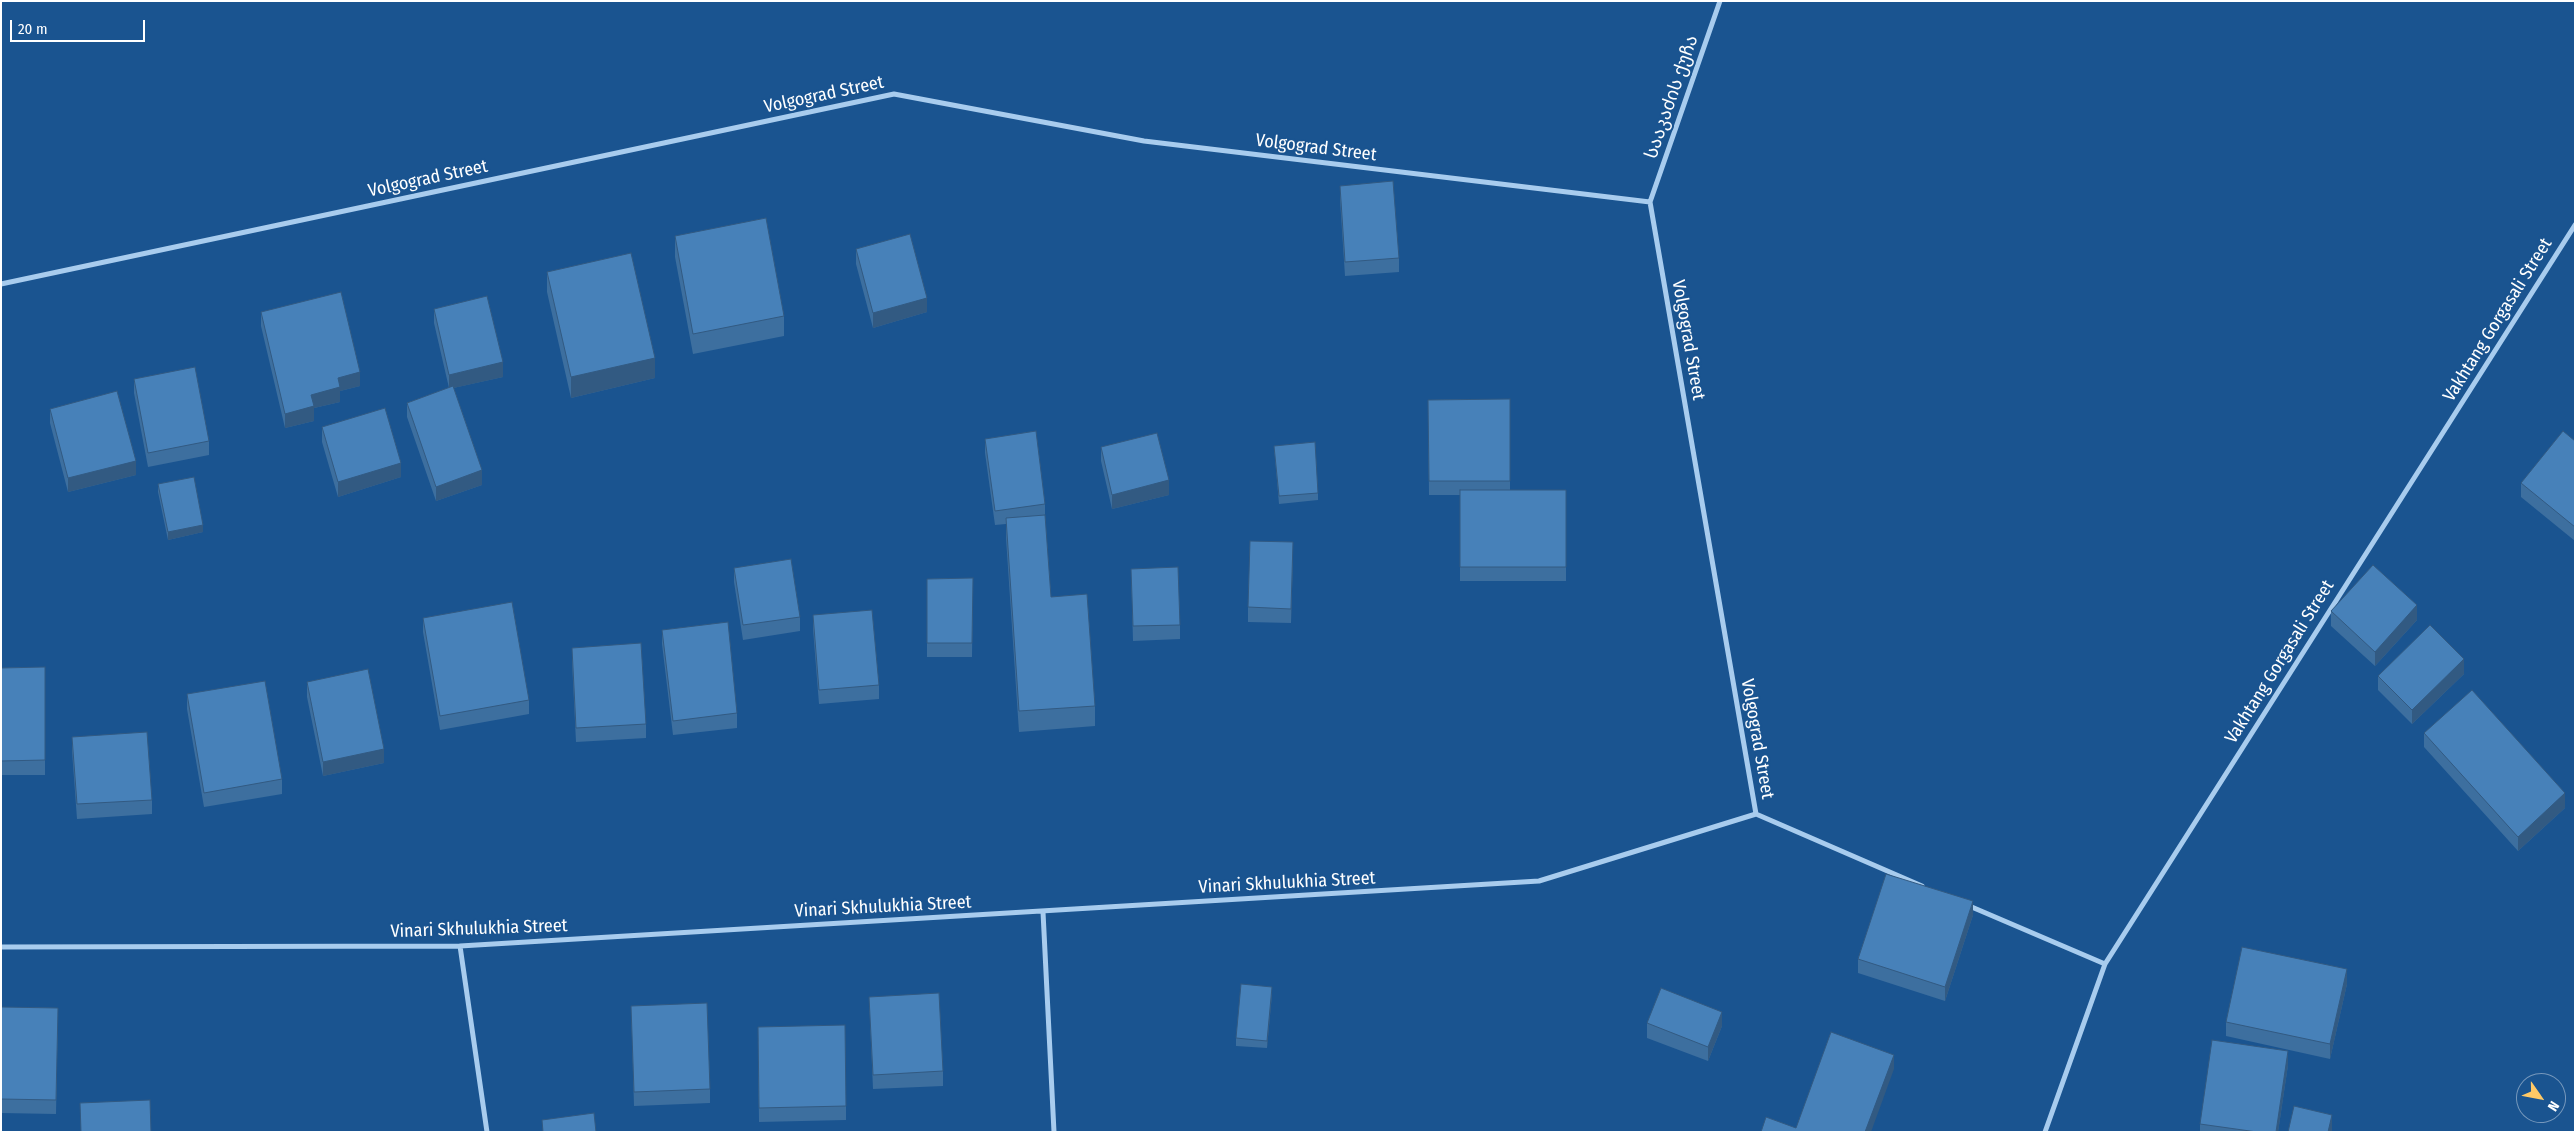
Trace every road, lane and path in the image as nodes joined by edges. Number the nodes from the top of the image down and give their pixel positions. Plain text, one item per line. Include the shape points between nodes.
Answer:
1 (1720, 1) edge
2 (1650, 202) junction
3 (2575, 225) edge
4 (1, 284) edge
5 (1756, 814) junction
6 (1926, 887) edge
7 (1962, 902) edge
8 (1043, 912) junction
9 (1, 946) edge
10 (460, 946) junction
11 (2105, 964) junction
12 (487, 1132) edge
13 (1054, 1132) edge
14 (2045, 1132) edge

1 - 2 street, სააკაძის ქუჩა
2 - 4 street, Volgograd Street via 1144,140 894,94
2 - 5 street, Volgograd Street
3 - 11 street, Vakhtang Gorgasali Street
5 - 6 street, Volgograd Street
5 - 8 street, Vinari Skhulukhia Street via 1539,882
7 - 11 street
8 - 10 street, Vinari Skhulukhia Street
8 - 13 street
9 - 10 street, Vinari Skhulukhia Street
10 - 12 street
11 - 14 street, Vakhtang Gorgasali Street

